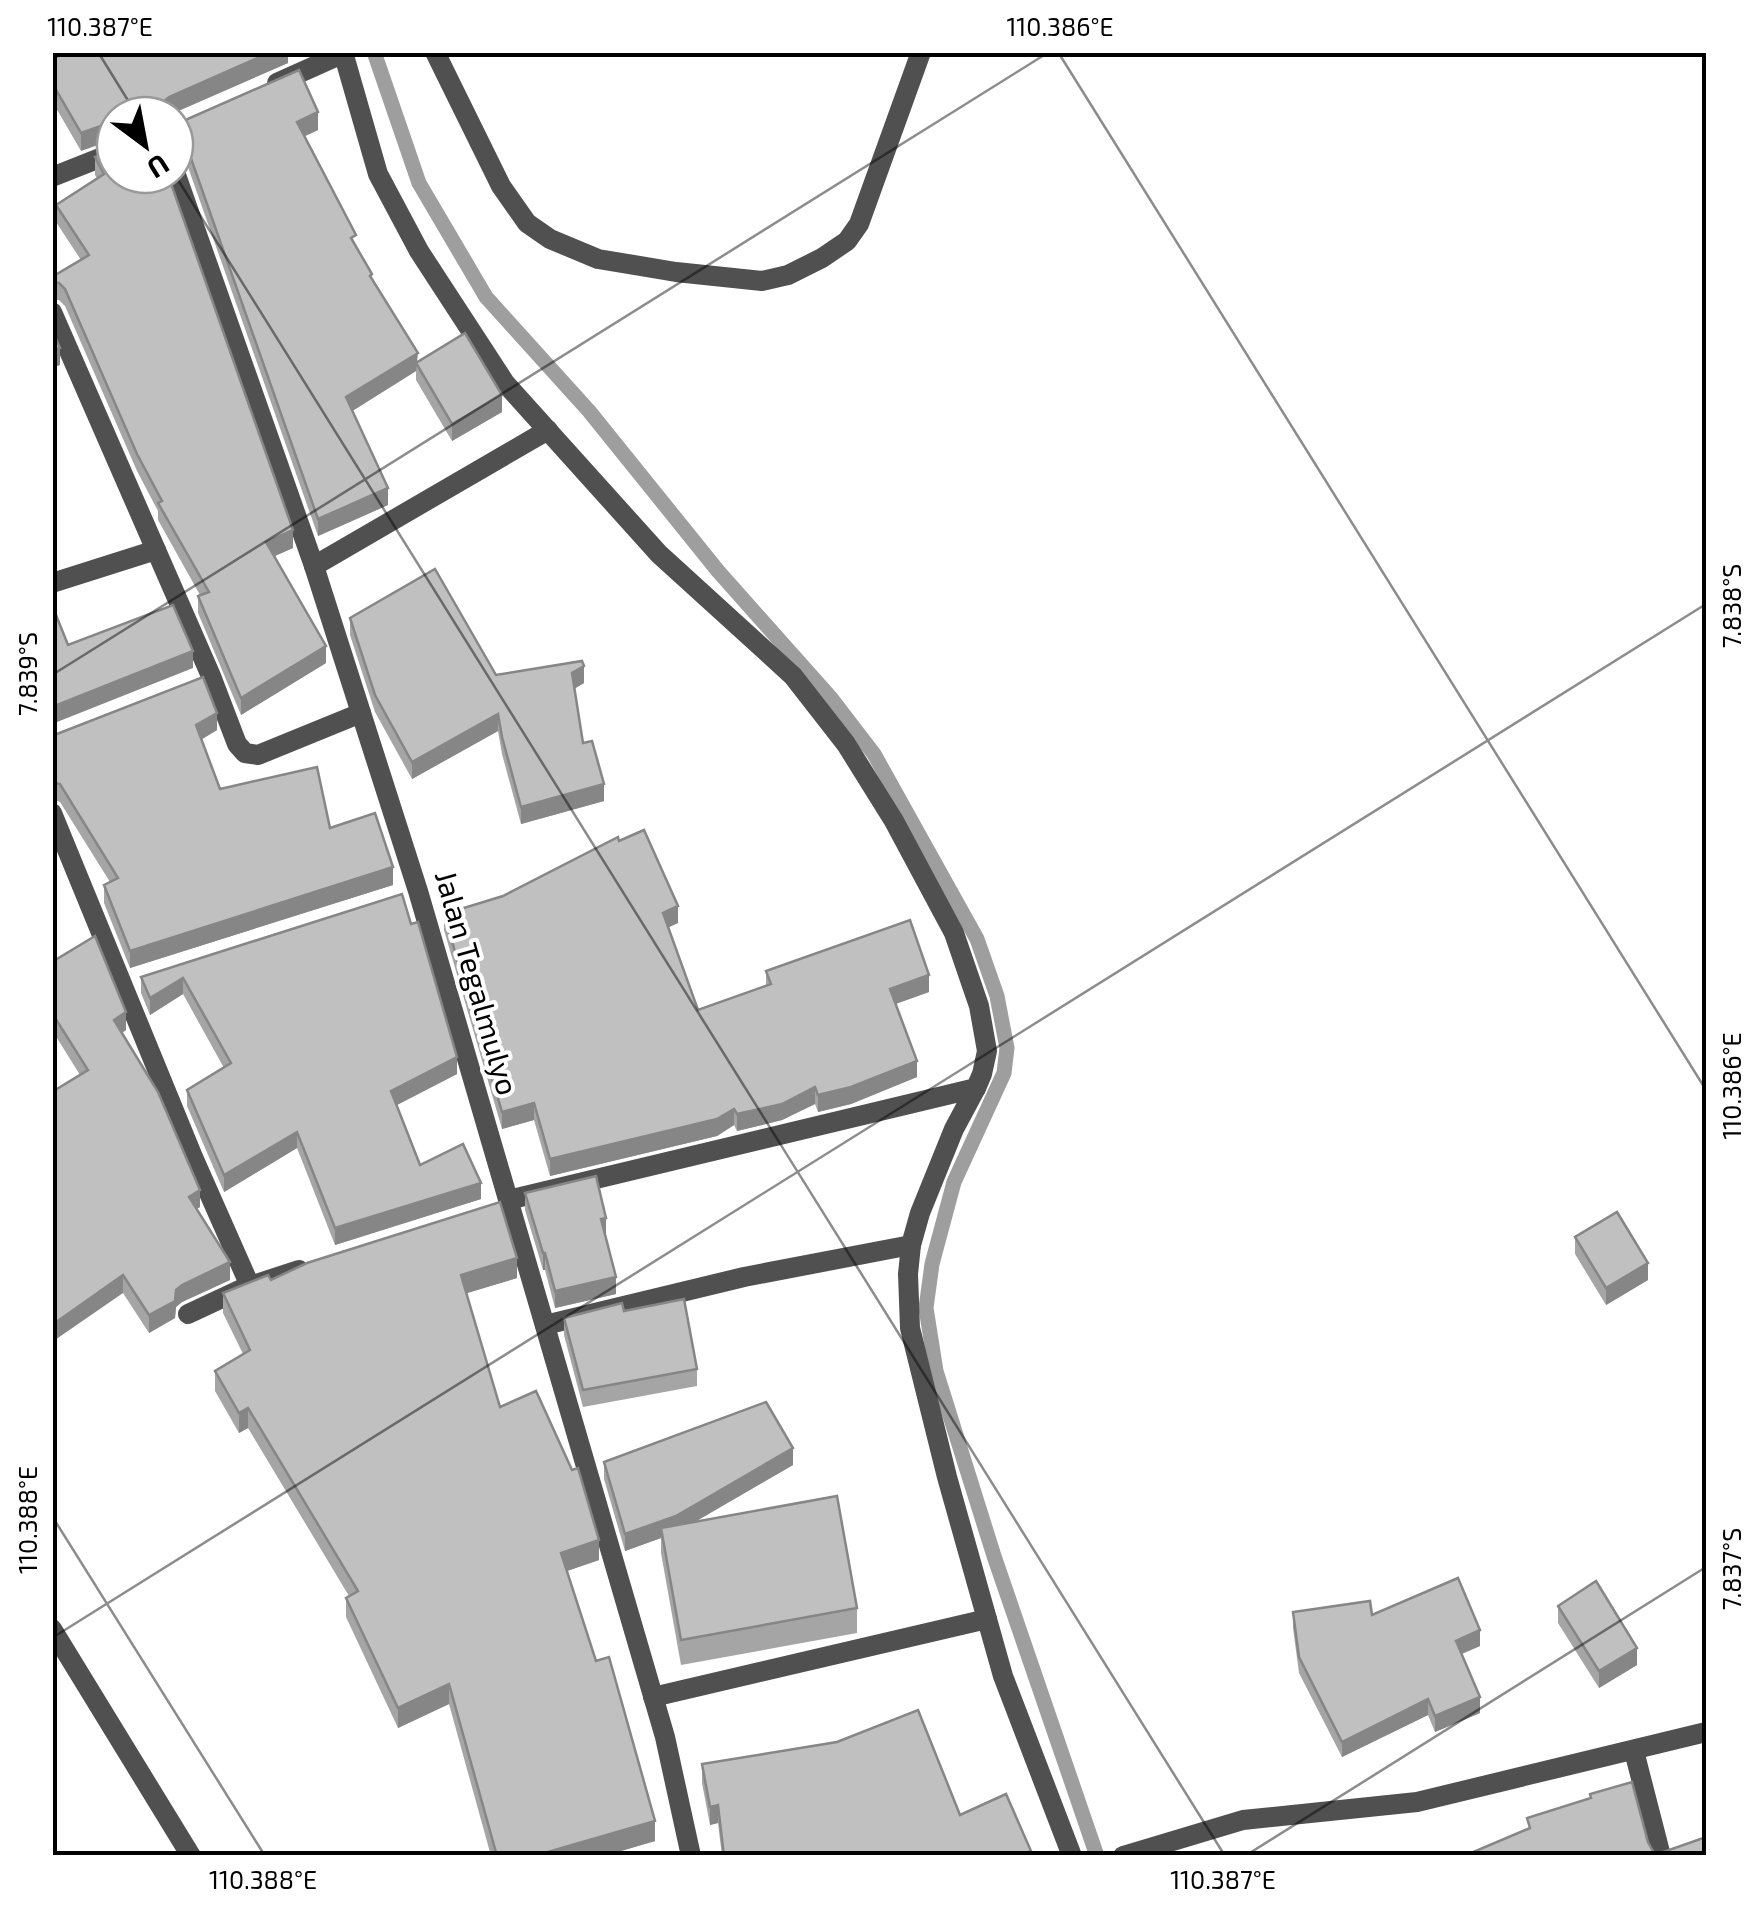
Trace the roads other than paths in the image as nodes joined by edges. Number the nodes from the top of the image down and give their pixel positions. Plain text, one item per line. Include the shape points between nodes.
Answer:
1 (434, 52) edge
2 (922, 52) edge
3 (343, 53) edge
4 (259, 90) edge
5 (95, 160) edge
6 (52, 177) edge
7 (183, 195) edge
8 (52, 312) edge
9 (548, 430) junction
10 (156, 550) junction
11 (314, 566) junction
12 (52, 582) edge
13 (361, 712) junction
14 (52, 814) edge
15 (976, 1088) junction
16 (503, 1205) junction
17 (912, 1245) junction
18 (324, 1262) edge
19 (250, 1286) junction
20 (188, 1314) dead end
21 (545, 1324) junction
22 (987, 1619) junction
23 (52, 1628) edge
24 (653, 1697) junction
25 (1706, 1732) edge
26 (1634, 1751) junction
27 (1124, 1855) edge
28 (191, 1856) edge
29 (691, 1856) edge
30 (1072, 1856) edge
31 (1661, 1856) edge

1 - 2 street via 501,186 527,222 550,239 598,259 762,281 822,258 859,224
3 - 4 street
3 - 9 street via 378,174 419,251 505,382
5 - 6 street
7 - 11 street, Jalan Tegalmulyo
8 - 10 street
9 - 11 street
9 - 15 street via 659,554 793,676 846,744 954,933 987,1051
10 - 12 street
10 - 13 street via 203,679 245,753 258,755
11 - 13 street, Jalan Tegalmulyo
13 - 16 street, Jalan Tegalmulyo via 408,894
14 - 19 street via 132,982
15 - 16 street
15 - 17 street
16 - 21 street, Jalan Tegalmulyo
17 - 21 street
17 - 22 street via 910,1328
18 - 19 street
19 - 20 street
21 - 24 street, Jalan Tegalmulyo
22 - 24 street
22 - 30 street
23 - 28 street
24 - 29 street, Jalan Tegalmulyo
25 - 26 street
26 - 27 street via 1417,1802 1243,1820
26 - 31 street

